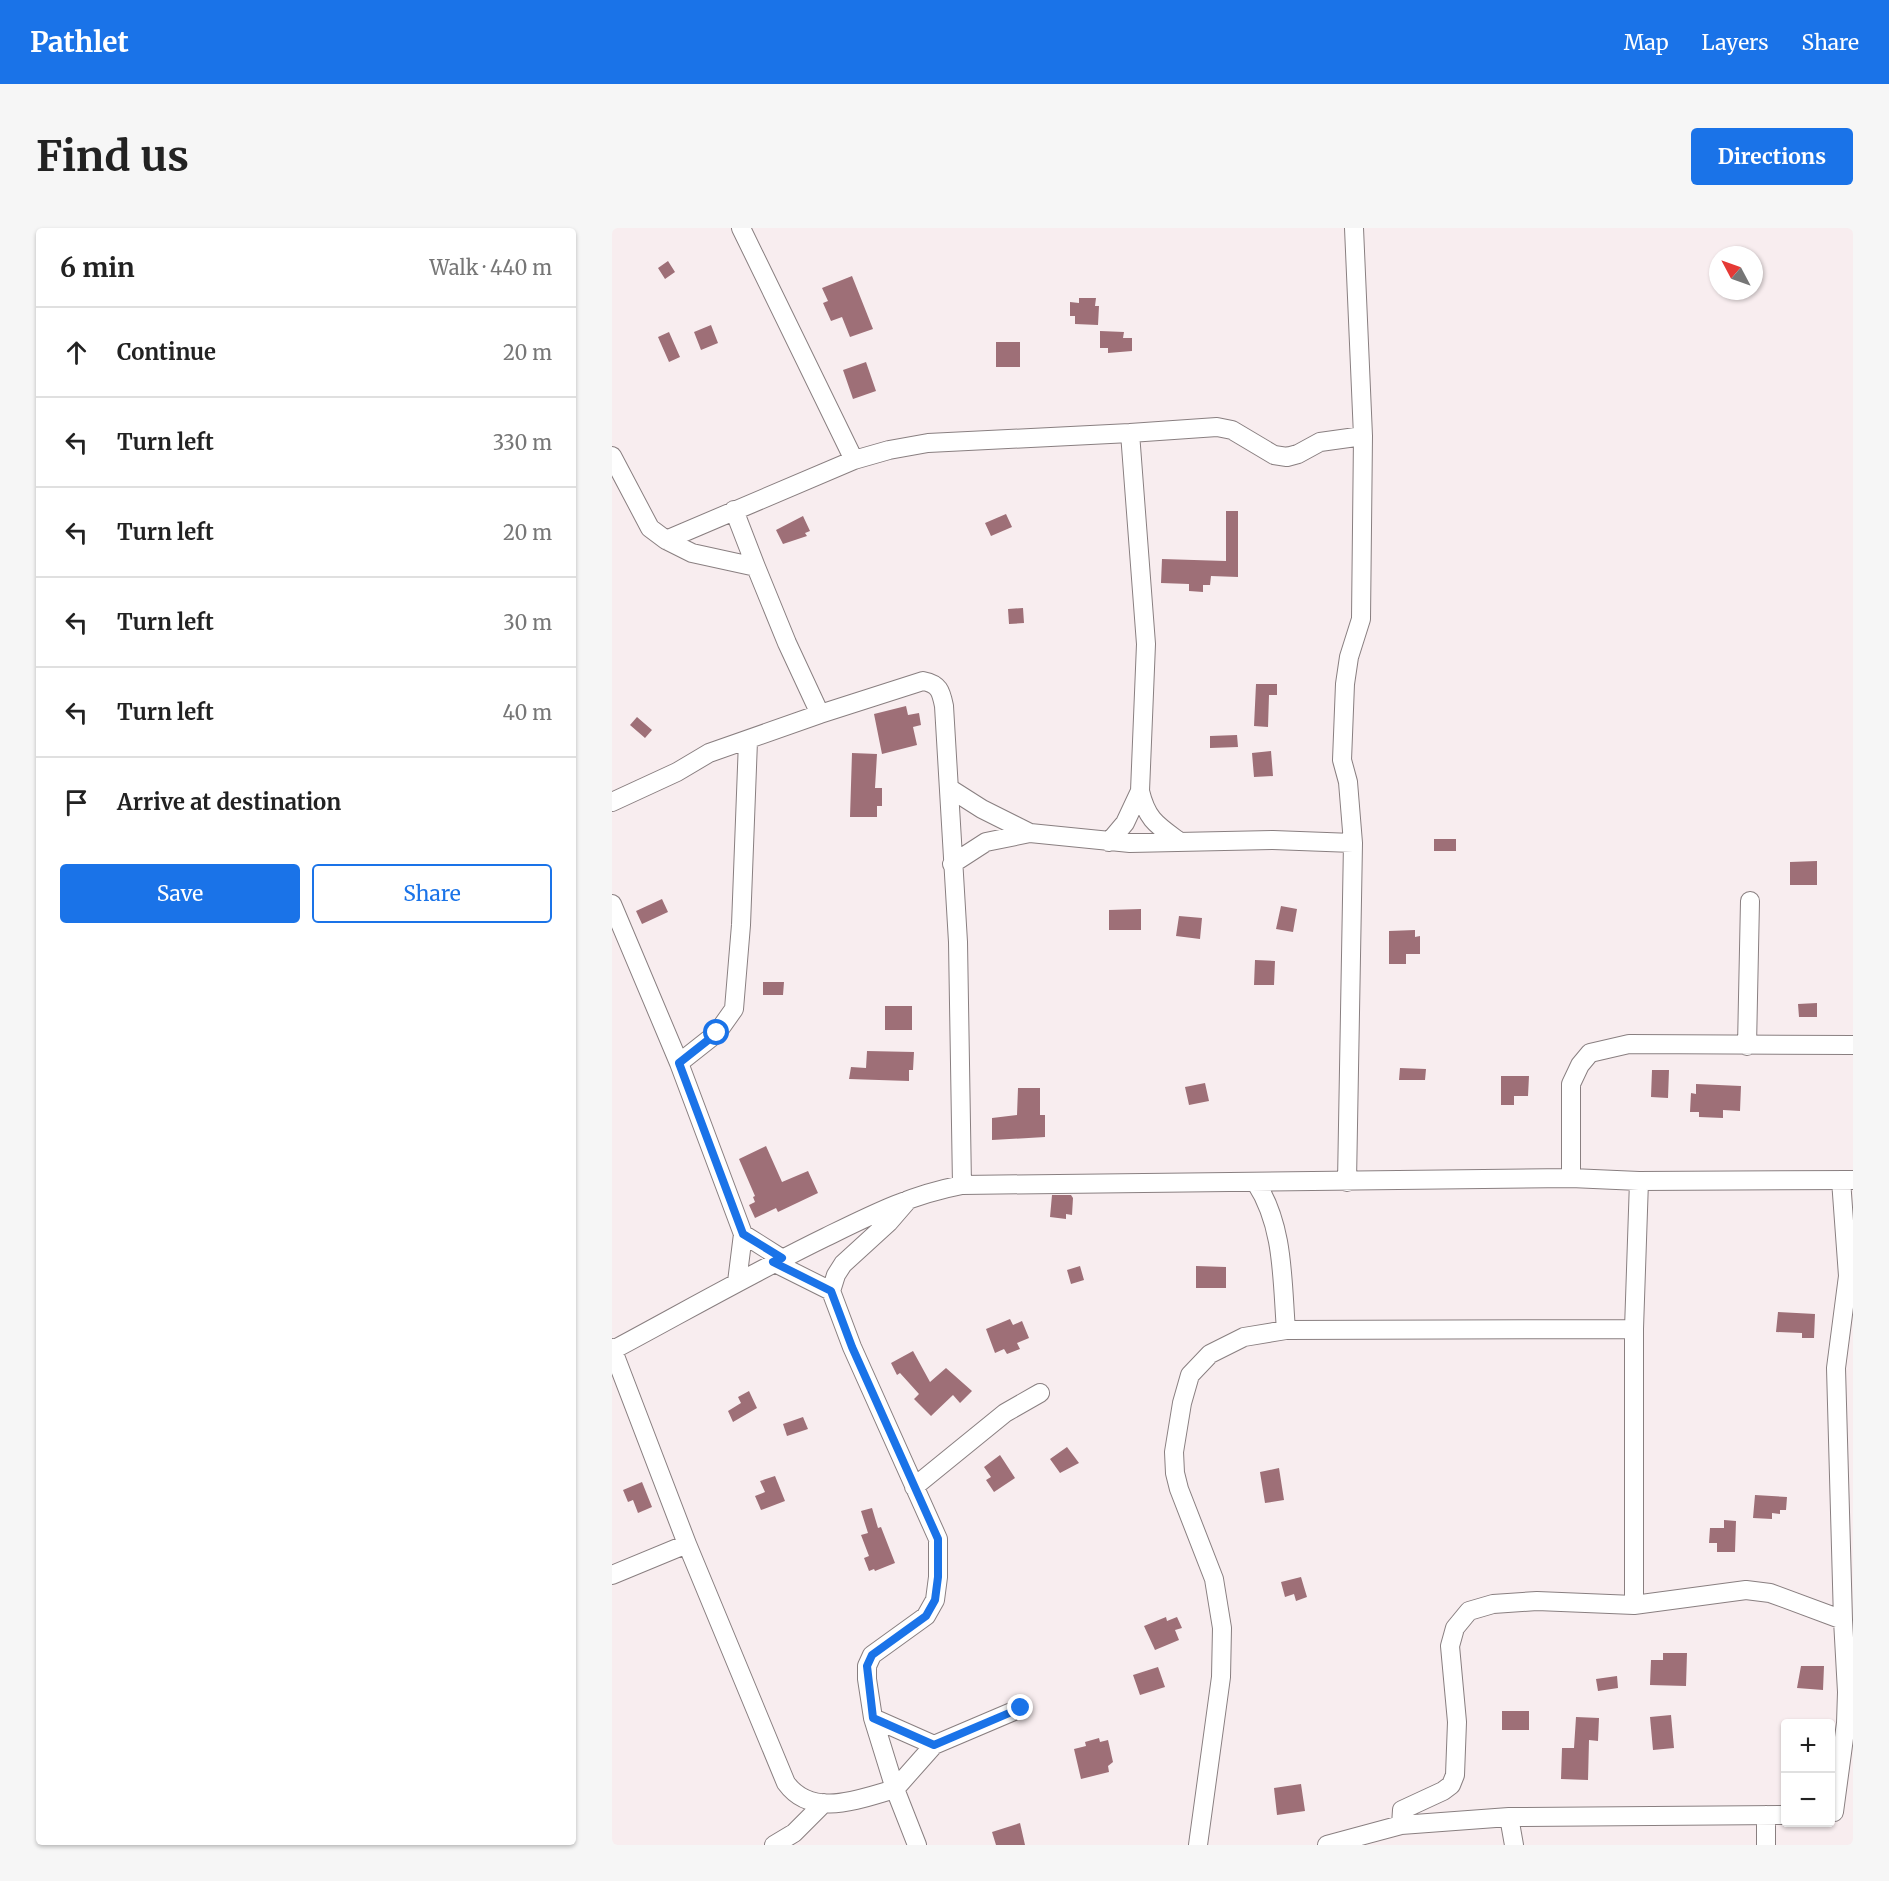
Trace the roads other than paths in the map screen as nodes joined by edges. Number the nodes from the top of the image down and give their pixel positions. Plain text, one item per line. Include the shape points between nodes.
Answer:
1 (741, 228) edge
2 (1354, 228) edge
3 (1130, 433) junction
4 (1363, 436) junction
5 (612, 456) edge
6 (855, 460) junction
7 (734, 510) junction
8 (666, 540) junction
9 (756, 567) junction
10 (820, 714) junction
11 (748, 741) junction
12 (949, 788) junction
13 (1140, 792) junction
14 (612, 802) edge
15 (1030, 833) junction
16 (1108, 842) junction
17 (1180, 842) junction
18 (1353, 843) junction
19 (952, 864) junction
20 (1750, 901) dead end
21 (612, 904) edge
22 (1747, 1046) junction
23 (1853, 1046) edge
24 (679, 1063) junction
25 (1571, 1178) junction
26 (1847, 1180) edge
27 (1639, 1181) junction
28 (1347, 1182) junction
29 (1256, 1183) junction
30 (962, 1185) junction
31 (910, 1197) junction
32 (743, 1234) junction
33 (777, 1260) junction
34 (737, 1282) junction
35 (831, 1291) junction
36 (1847, 1319) edge
37 (1634, 1329) junction
38 (1286, 1330) junction
39 (613, 1349) edge
40 (1040, 1393) dead end
41 (914, 1487) junction
42 (687, 1544) junction
43 (612, 1575) edge
44 (1634, 1605) junction
45 (1843, 1620) junction
46 (1021, 1708) dead end
47 (873, 1718) junction
48 (934, 1745) junction
49 (894, 1789) junction
50 (1835, 1793) edge
51 (824, 1803) junction
52 (1835, 1812) edge
53 (1853, 1812) edge
54 (1766, 1815) junction
55 (1781, 1815) edge
56 (1509, 1817) junction
57 (1401, 1825) junction
58 (1355, 1841) edge
59 (774, 1845) edge
60 (917, 1845) edge
61 (1198, 1845) edge
62 (1327, 1845) edge
63 (1514, 1845) edge
64 (1766, 1845) edge

1 - 6 street
2 - 4 street
3 - 4 street via 1232,429 1264,450 1287,457 1320,442
3 - 6 street via 928,443
3 - 13 street via 1146,644
4 - 18 street via 1361,619 1345,684 1342,760 1348,782
5 - 8 street via 650,528
6 - 7 street
7 - 8 street
7 - 9 street
8 - 9 street via 692,553
9 - 10 street
10 - 11 street
10 - 12 street via 923,681 933,683 941,690 944,706
11 - 14 street via 709,753
11 - 24 street via 734,1009 717,1033
12 - 15 street
12 - 19 street
13 - 16 street via 1125,823
13 - 17 street via 1152,821
15 - 16 street
15 - 19 street via 986,843
16 - 17 street
17 - 18 street
18 - 28 street
19 - 30 street via 958,942
20 - 22 street
21 - 24 street
22 - 23 street
22 - 25 street via 1629,1044 1590,1053 1572,1084
24 - 32 street
25 - 27 street
25 - 28 street
26 - 27 street
26 - 36 street
27 - 37 street
28 - 29 street
29 - 30 street
29 - 38 street via 1274,1221
30 - 31 street
31 - 33 street
31 - 35 street via 889,1222 843,1263
32 - 33 street
32 - 34 street
33 - 34 street
33 - 35 street
34 - 39 street
35 - 41 street
36 - 45 street via 1836,1368
37 - 38 street
37 - 44 street
38 - 61 street via 1244,1337 1210,1354 1190,1375 1182,1403 1174,1452 1175,1473 1214,1579 1222,1628 1221,1677
39 - 42 street
40 - 41 street via 1005,1413
41 - 47 street via 938,1539 935,1600 926,1616 872,1655 867,1679
42 - 43 street
42 - 51 street via 786,1783 795,1796 810,1803
44 - 45 street via 1746,1590 1770,1593
44 - 57 street via 1537,1601 1493,1604 1469,1611 1455,1628 1450,1646 1457,1712 1455,1775 1443,1791 1402,1810
45 - 50 street via 1846,1723
46 - 48 street
47 - 48 street
47 - 49 street
48 - 49 street
49 - 51 street via 848,1802
49 - 60 street
51 - 59 street via 794,1833
52 - 53 street
54 - 55 street
54 - 56 street
54 - 64 street
56 - 57 street
56 - 63 street
57 - 58 street
58 - 62 street

